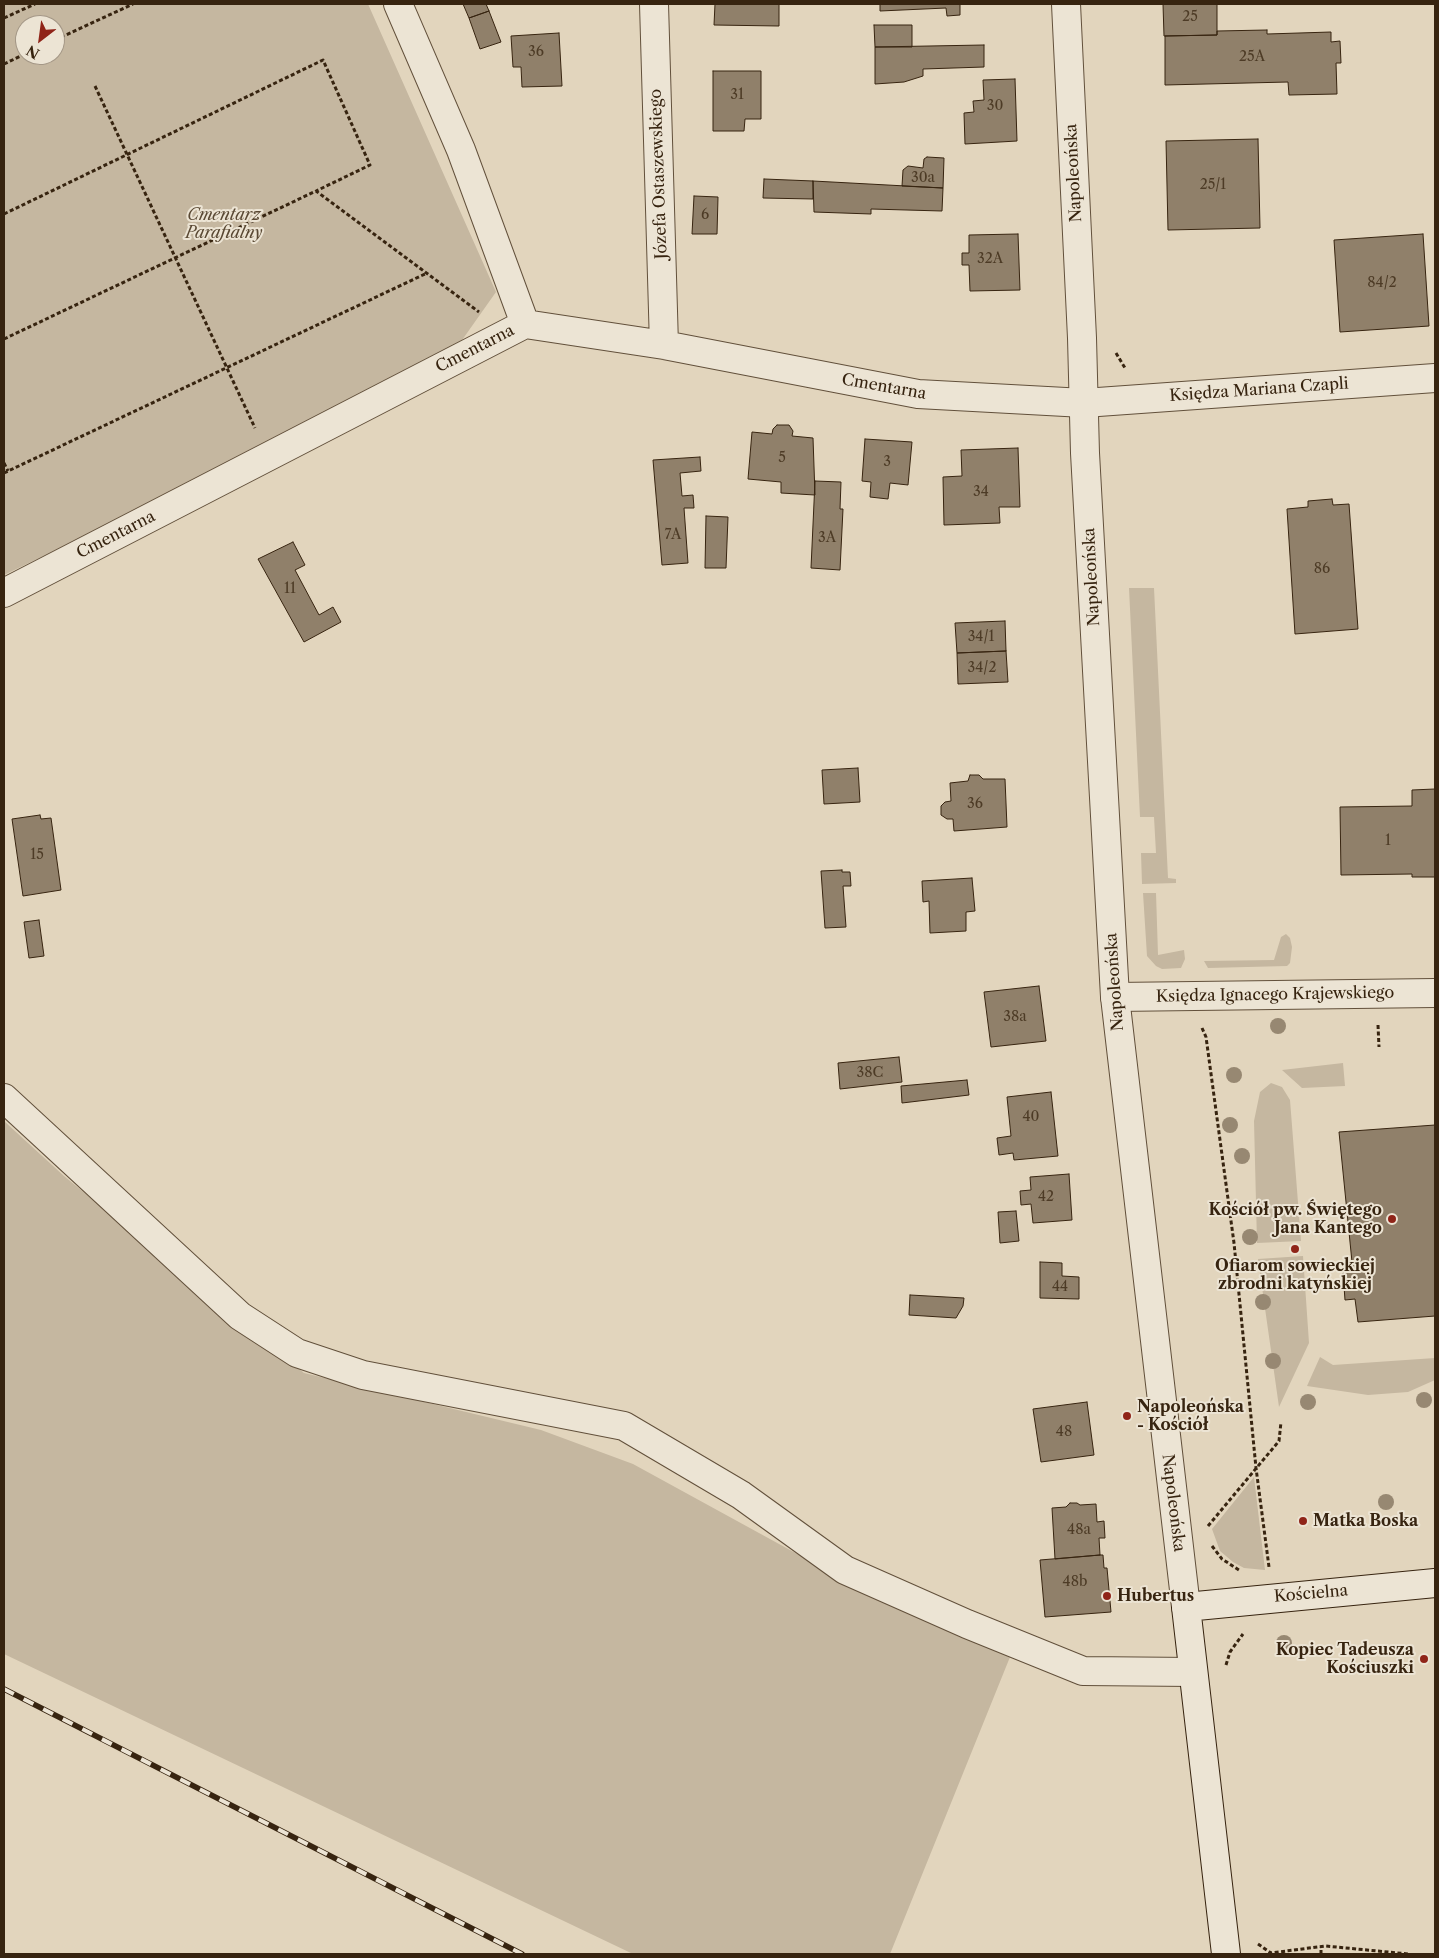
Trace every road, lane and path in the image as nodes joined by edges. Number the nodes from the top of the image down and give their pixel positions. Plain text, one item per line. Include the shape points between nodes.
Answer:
1 (35, 4) edge
2 (133, 4) edge
3 (398, 4) edge
4 (654, 4) edge
5 (1066, 4) edge
6 (4, 18) edge
7 (65, 35) edge
8 (95, 86) dead end
9 (126, 155) junction
10 (316, 191) junction
11 (4, 214) edge
12 (175, 258) junction
13 (427, 273) junction
14 (522, 317) junction
15 (4, 339) edge
16 (664, 345) junction
17 (227, 367) junction
18 (1435, 378) edge
19 (1084, 402) junction
20 (268, 456) junction
21 (4, 463) edge
22 (6, 472) edge
23 (4, 593) edge
24 (1435, 992) edge
25 (1115, 997) junction
26 (1377, 1018) dead end
27 (1199, 1020) dead end
28 (1379, 1047) dead end
29 (4, 1098) edge
30 (1281, 1422) dead end
31 (1256, 1468) junction
32 (1206, 1529) dead end
33 (1211, 1544) dead end
34 (1244, 1572) dead end
35 (1435, 1583) edge
36 (1273, 1597) junction
37 (1186, 1607) junction
38 (1247, 1631) dead end
39 (1193, 1672) junction
40 (1225, 1674) dead end
41 (1257, 1942) dead end
42 (1321, 1947) junction
43 (1226, 1954) edge
44 (1321, 1954) edge
45 (1409, 1954) edge

1 - 6 path
2 - 7 path
3 - 14 street via 461,150
4 - 16 street, Józefa Ostaszewskiego
5 - 19 street, Napoleońska
8 - 9 path
9 - 10 path via 323,60 370,164
9 - 11 path
9 - 12 path
10 - 12 path
10 - 13 path
12 - 15 path
12 - 17 path
13 - 14 path via 487,317
13 - 17 path
14 - 16 street, Cmentarna
14 - 20 street, Cmentarna
16 - 19 street, Cmentarna via 918,394
17 - 20 path
17 - 22 path
18 - 19 street, Księdza Mariana Czapli
19 - 25 street, Napoleońska
20 - 23 street, Cmentarna
21 - 22 path
24 - 25 street, Księdza Ignacego Krajewskiego
25 - 37 street, Napoleońska
26 - 28 path
27 - 31 path via 1206,1037 1233,1233
29 - 39 street via 240,1316 297,1353 363,1375 624,1426 741,1495 845,1570 967,1624 1084,1671
30 - 31 path via 1279,1441
31 - 32 path
31 - 36 path
33 - 34 path via 1222,1559
35 - 36 street, Kościelna
36 - 37 street, Kościelna
37 - 39 street, Napoleońska
38 - 40 path via 1230,1652
39 - 43 street, Napoleońska
41 - 42 path via 1270,1952
42 - 44 path
42 - 45 path

